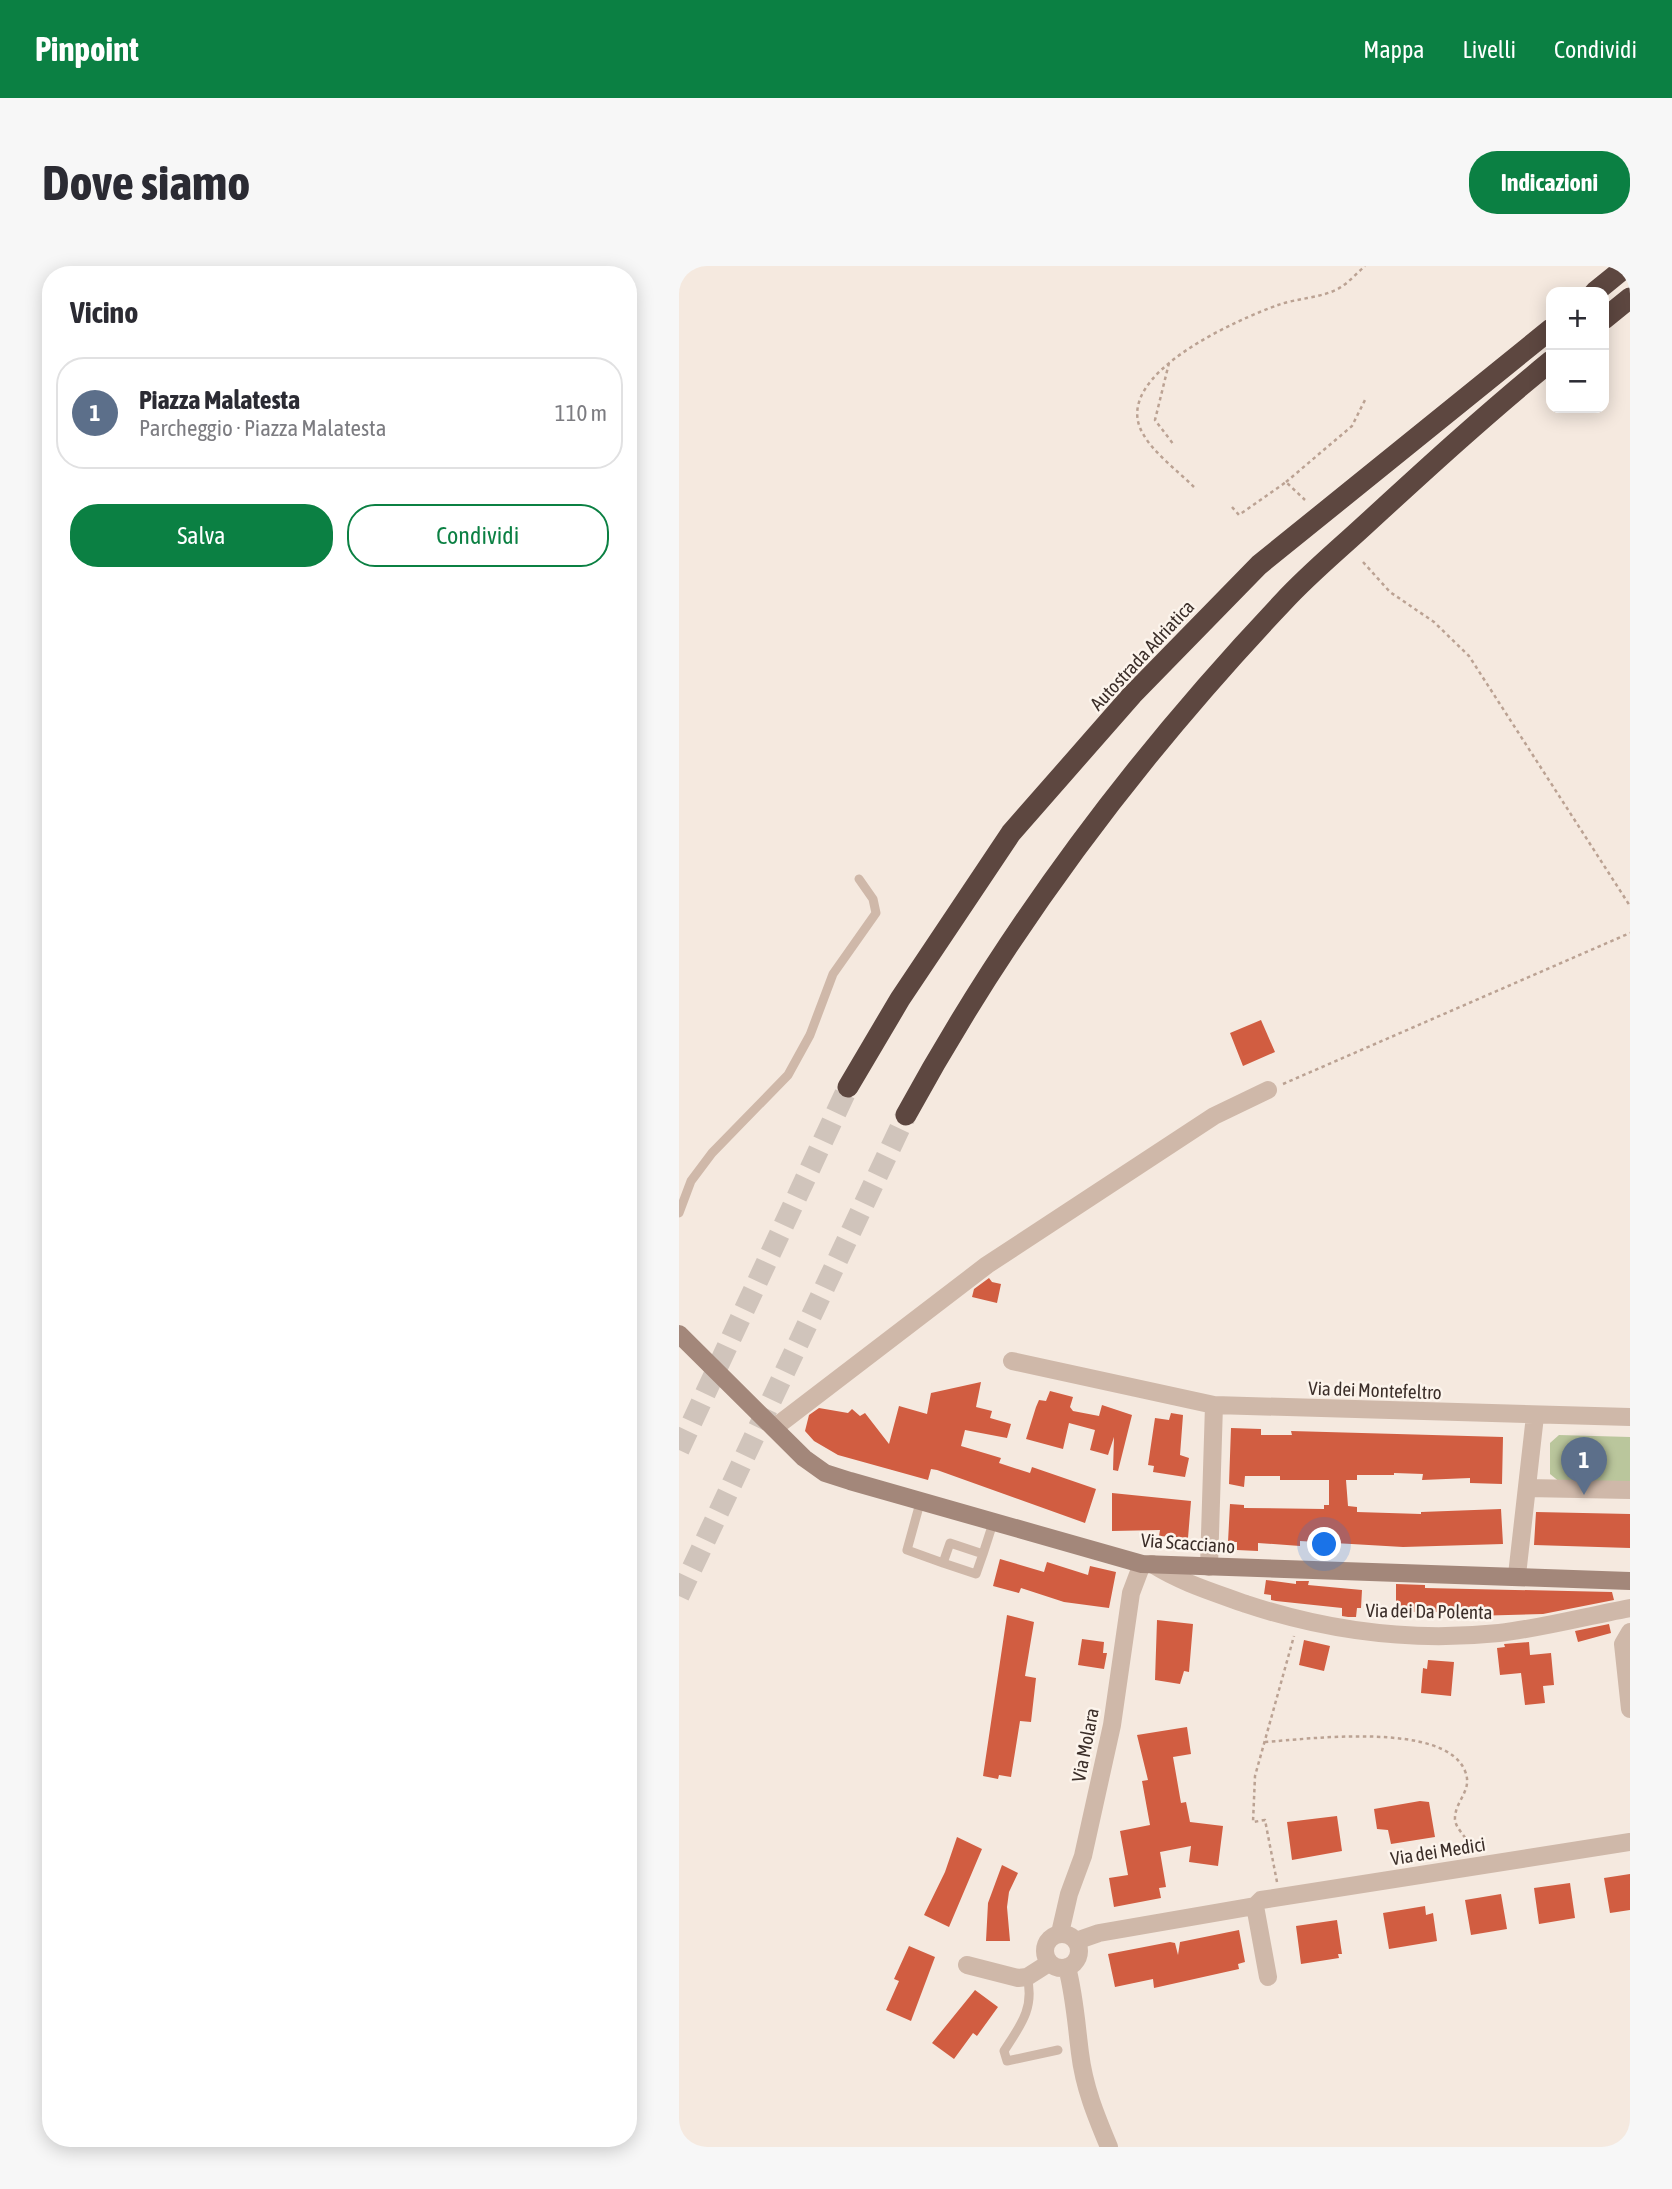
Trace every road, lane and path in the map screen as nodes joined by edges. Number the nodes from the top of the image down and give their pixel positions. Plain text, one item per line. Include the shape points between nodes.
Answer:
1 (1365, 266) edge
2 (1627, 266) edge
3 (1601, 287) edge
4 (1630, 298) edge
5 (1609, 315) edge
6 (1546, 333) edge
7 (1169, 363) junction
8 (1546, 365) edge
9 (1365, 400) dead end
10 (1174, 445) dead end
11 (1286, 482) junction
12 (1194, 487) dead end
13 (1305, 500) dead end
14 (1232, 507) dead end
15 (1363, 562) dead end
16 (859, 879) dead end
17 (1630, 906) edge
18 (1630, 933) edge
19 (848, 1087) tunnel mouth
20 (1268, 1090) joint
21 (906, 1115) tunnel mouth
22 (679, 1213) edge
23 (679, 1334) edge
24 (1012, 1361) dead end
25 (1214, 1405) junction
26 (1535, 1416) junction
27 (1630, 1417) edge
28 (774, 1428) junction
29 (1527, 1488) junction
30 (1630, 1490) edge
31 (920, 1503) junction
32 (993, 1523) junction
33 (983, 1553) junction
34 (943, 1563) junction
35 (1147, 1564) junction
36 (1209, 1567) junction
37 (1517, 1575) junction
38 (1630, 1581) edge
39 (1630, 1608) edge
40 (1298, 1619) junction
41 (1630, 1632) edge
42 (1630, 1709) edge
43 (1265, 1742) junction
44 (1630, 1842) edge
45 (1473, 1867) junction
46 (1280, 1897) junction
47 (1255, 1906) junction
48 (1068, 1937) junction
49 (1049, 1963) junction
50 (967, 1965) dead end
51 (1067, 1967) junction
52 (1027, 1977) junction
53 (1268, 1978) dead end
54 (1058, 2050) dead end
55 (1109, 2147) edge

1 - 7 path via 1339,289 1278,305 1188,348
2 - 3 highway
4 - 5 highway
6 - 19 highway, Autostrada Adriatica via 1259,565 1132,695 1011,833 900,999
7 - 10 path via 1155,420
7 - 12 path via 1153,375 1138,405 1141,430
8 - 21 highway via 1475,423 1285,600 1128,780 1001,952
9 - 11 path via 1352,426
11 - 13 path
11 - 14 path via 1239,515
15 - 17 path via 1389,592 1434,622 1469,656
16 - 22 lane via 873,899 876,913 833,974 810,1035 788,1074 712,1153 691,1181
18 - 20 path
20 - 28 street via 1214,1116 987,1265
23 - 28 street, Via Scacciano
24 - 25 street, Via dei Montefeltro
25 - 26 street, Via dei Montefeltro
25 - 36 street
26 - 27 street, Via dei Montefeltro
26 - 29 street
28 - 31 street, Via Scacciano via 825,1473
29 - 30 street
29 - 37 street
31 - 32 street, Via Scacciano
31 - 34 lane via 907,1550
32 - 33 lane
32 - 35 street, Via Scacciano
33 - 34 lane via 950,1543
33 - 34 lane via 976,1574
35 - 36 street, Via Scacciano
35 - 40 street, Via dei Da Polenta via 1177,1580
35 - 48 street, Via Molara via 1131,1593 1112,1725 1083,1856 1069,1894
36 - 37 street, Via Scacciano
37 - 38 street, Via Scacciano
39 - 40 street, Via dei Da Polenta via 1501,1633 1459,1636 1373,1634
40 - 43 path
41 - 42 street via 1623,1644
43 - 45 path via 1389,1737 1441,1749 1458,1759 1468,1785 1455,1822 1469,1842
43 - 46 path via 1255,1776 1253,1822 1265,1821
44 - 45 street, Via dei Medici
45 - 46 street, Via dei Medici
46 - 47 street, Via dei Medici via 1261,1900
47 - 48 street, Via dei Medici
47 - 53 street
48 - 49 street, Via Molara via 1050,1937 1045,1947
48 - 51 street, Via Molara via 1078,1956
49 - 51 street
49 - 52 street
50 - 52 street
51 - 55 street via 1090,2103
52 - 54 lane via 1031,1993 1028,2012 1004,2051 1007,2061

